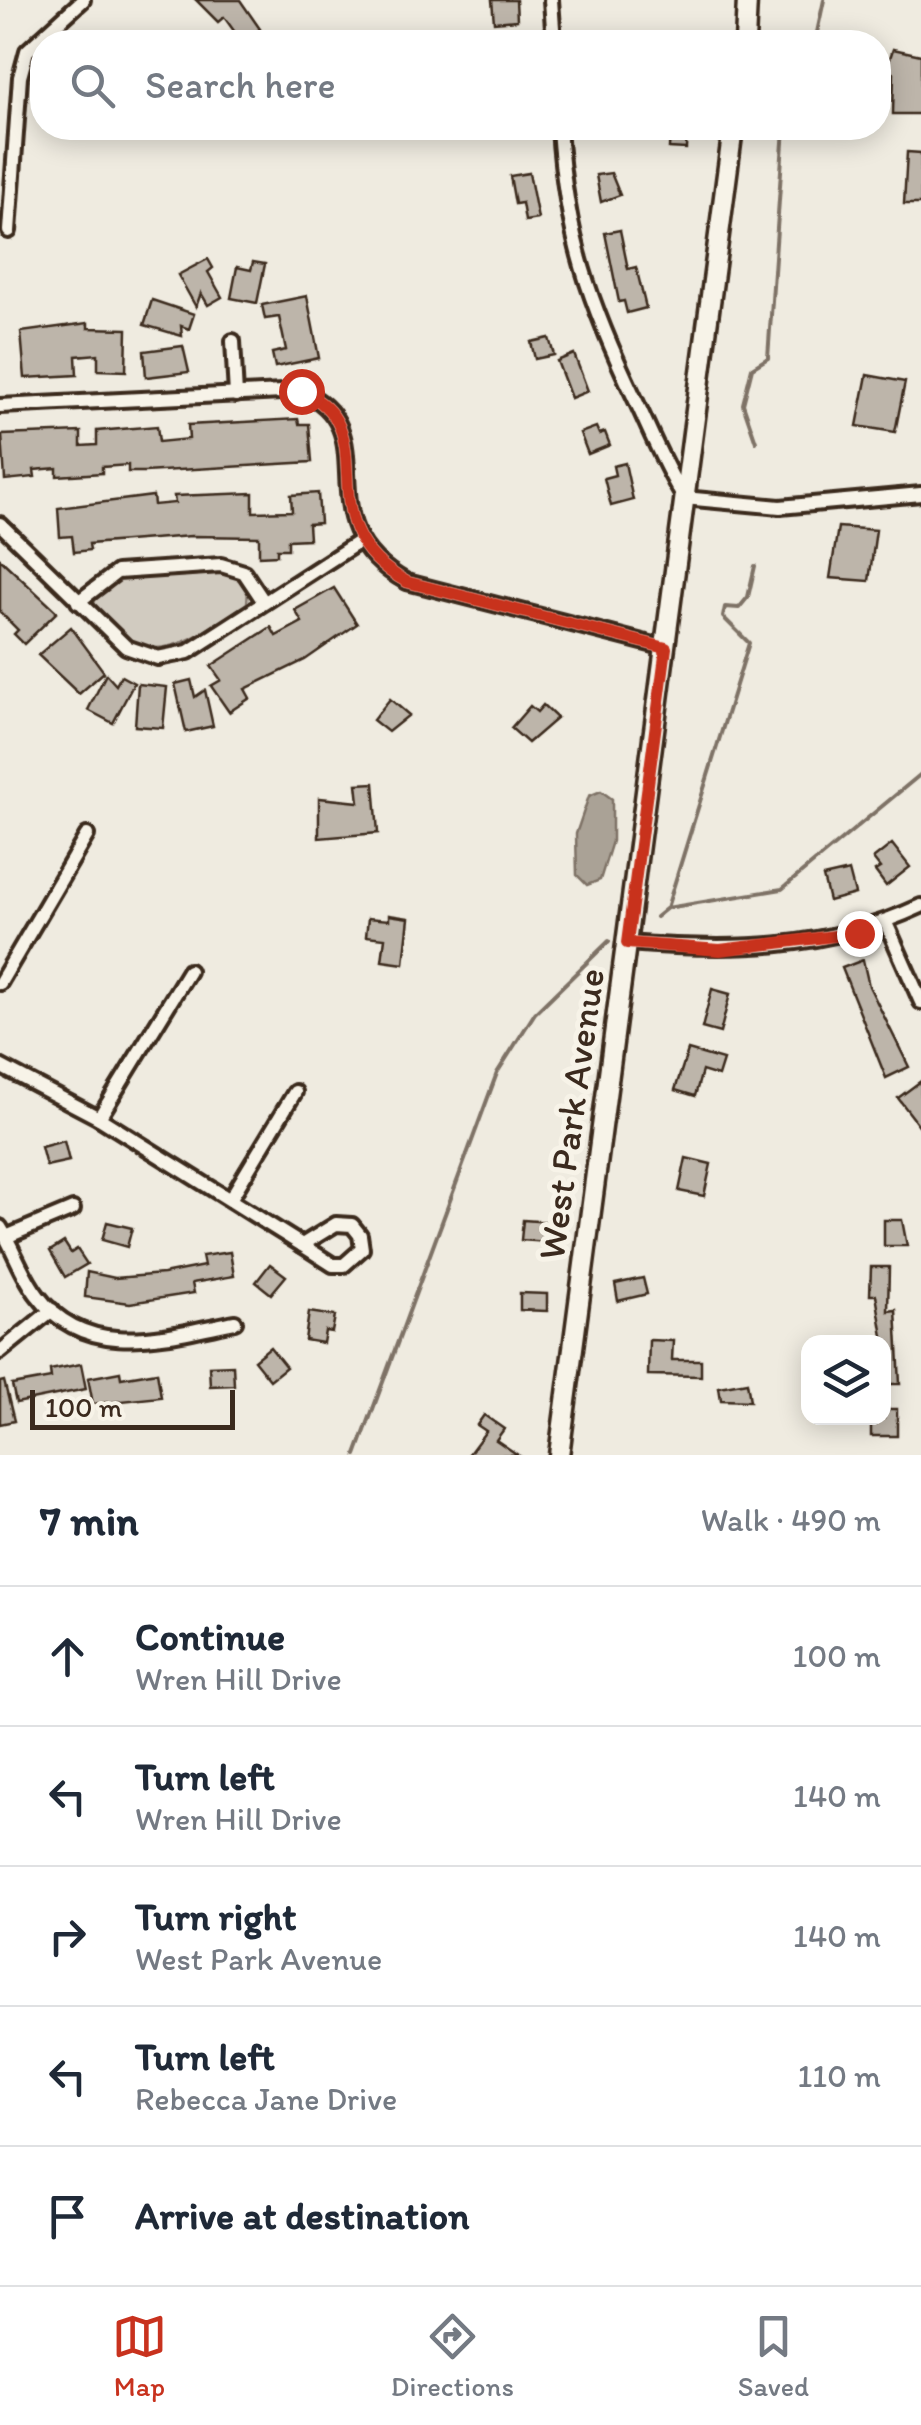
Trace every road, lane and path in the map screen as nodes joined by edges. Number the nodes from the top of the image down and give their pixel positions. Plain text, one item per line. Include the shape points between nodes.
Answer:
1 (83, 0) edge
2 (551, 0) edge
3 (747, 0) edge
4 (50, 30) edge
5 (553, 30) edge
6 (746, 30) edge
7 (30, 48) edge
8 (560, 140) edge
9 (732, 140) edge
10 (9, 231) dead end
11 (233, 341) dead end
12 (236, 394) junction
13 (0, 406) edge
14 (921, 494) edge
15 (684, 498) junction
16 (0, 524) edge
17 (360, 541) junction
18 (78, 602) junction
19 (264, 602) junction
20 (666, 648) junction
21 (87, 835) dead end
22 (921, 906) edge
23 (886, 923) junction
24 (627, 943) junction
25 (188, 971) dead end
26 (0, 983) edge
27 (921, 1002) edge
28 (0, 1066) edge
29 (294, 1092) dead end
30 (99, 1118) junction
31 (231, 1198) junction
32 (73, 1209) dead end
33 (3, 1232) edge
34 (302, 1245) dead end
35 (52, 1310) junction
36 (235, 1322) dead end
37 (0, 1352) edge
38 (559, 1455) edge

1 - 4 street
2 - 5 street
3 - 6 main road
7 - 10 street via 20,77
8 - 15 street via 580,272
9 - 15 main road, West Park Avenue
11 - 12 street
12 - 13 street
12 - 17 street via 301,391 330,407 346,438 348,508
14 - 15 street via 780,506
15 - 20 main road, West Park Avenue
16 - 18 street
17 - 19 street
17 - 20 street via 407,582
18 - 19 street via 116,572 221,564 244,572
18 - 19 street via 126,648 158,658 188,652
20 - 24 main road, West Park Avenue
21 - 26 street
22 - 23 street
23 - 24 street via 859,933 720,950
23 - 27 street
24 - 38 main road, West Park Avenue
25 - 30 street
28 - 30 street
29 - 31 street
30 - 31 street
31 - 34 street
32 - 33 street
33 - 35 street
35 - 36 street via 84,1332 111,1339 143,1340
35 - 37 street

